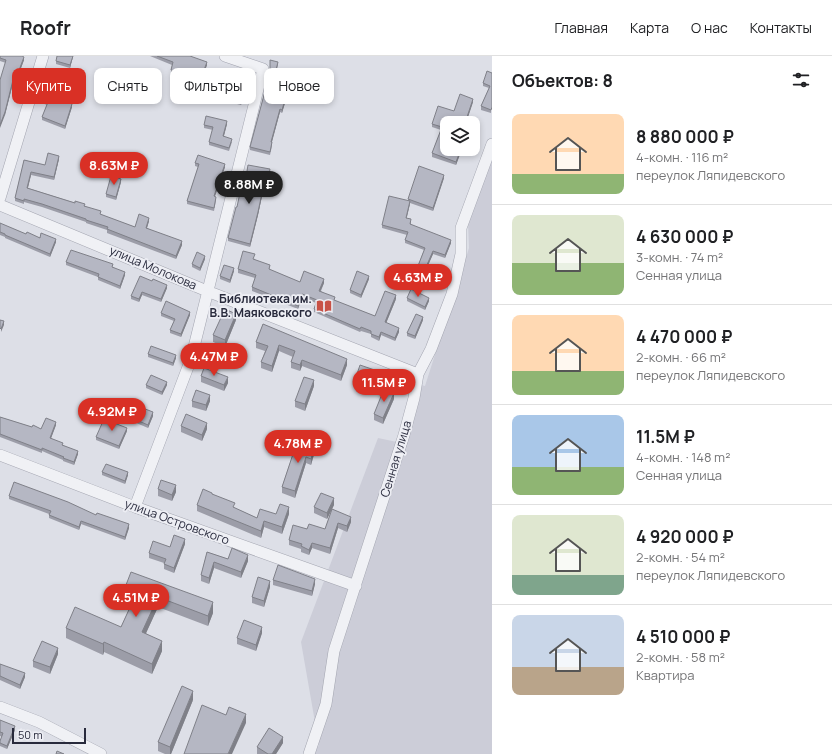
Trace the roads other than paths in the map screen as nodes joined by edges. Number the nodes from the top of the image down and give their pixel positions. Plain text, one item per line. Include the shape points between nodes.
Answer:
1 (43, 56) edge
2 (225, 56) edge
3 (492, 144) edge
4 (0, 198) edge
5 (0, 205) edge
6 (207, 291) junction
7 (418, 374) junction
8 (0, 455) edge
9 (135, 507) junction
10 (356, 586) junction
11 (0, 707) edge
12 (101, 754) edge
13 (309, 754) edge

1 - 4 street
2 - 6 street via 263,70
3 - 7 street, Сенная улица via 461,228 461,254 452,294 431,349
5 - 6 street, улица Молокова
6 - 7 street, улица Молокова
6 - 9 street via 191,359
7 - 10 street, Сенная улица via 404,435
8 - 9 street, улица Островского
9 - 10 street, улица Островского
10 - 13 street, Сенная улица via 334,651 326,704
11 - 12 street via 39,722

